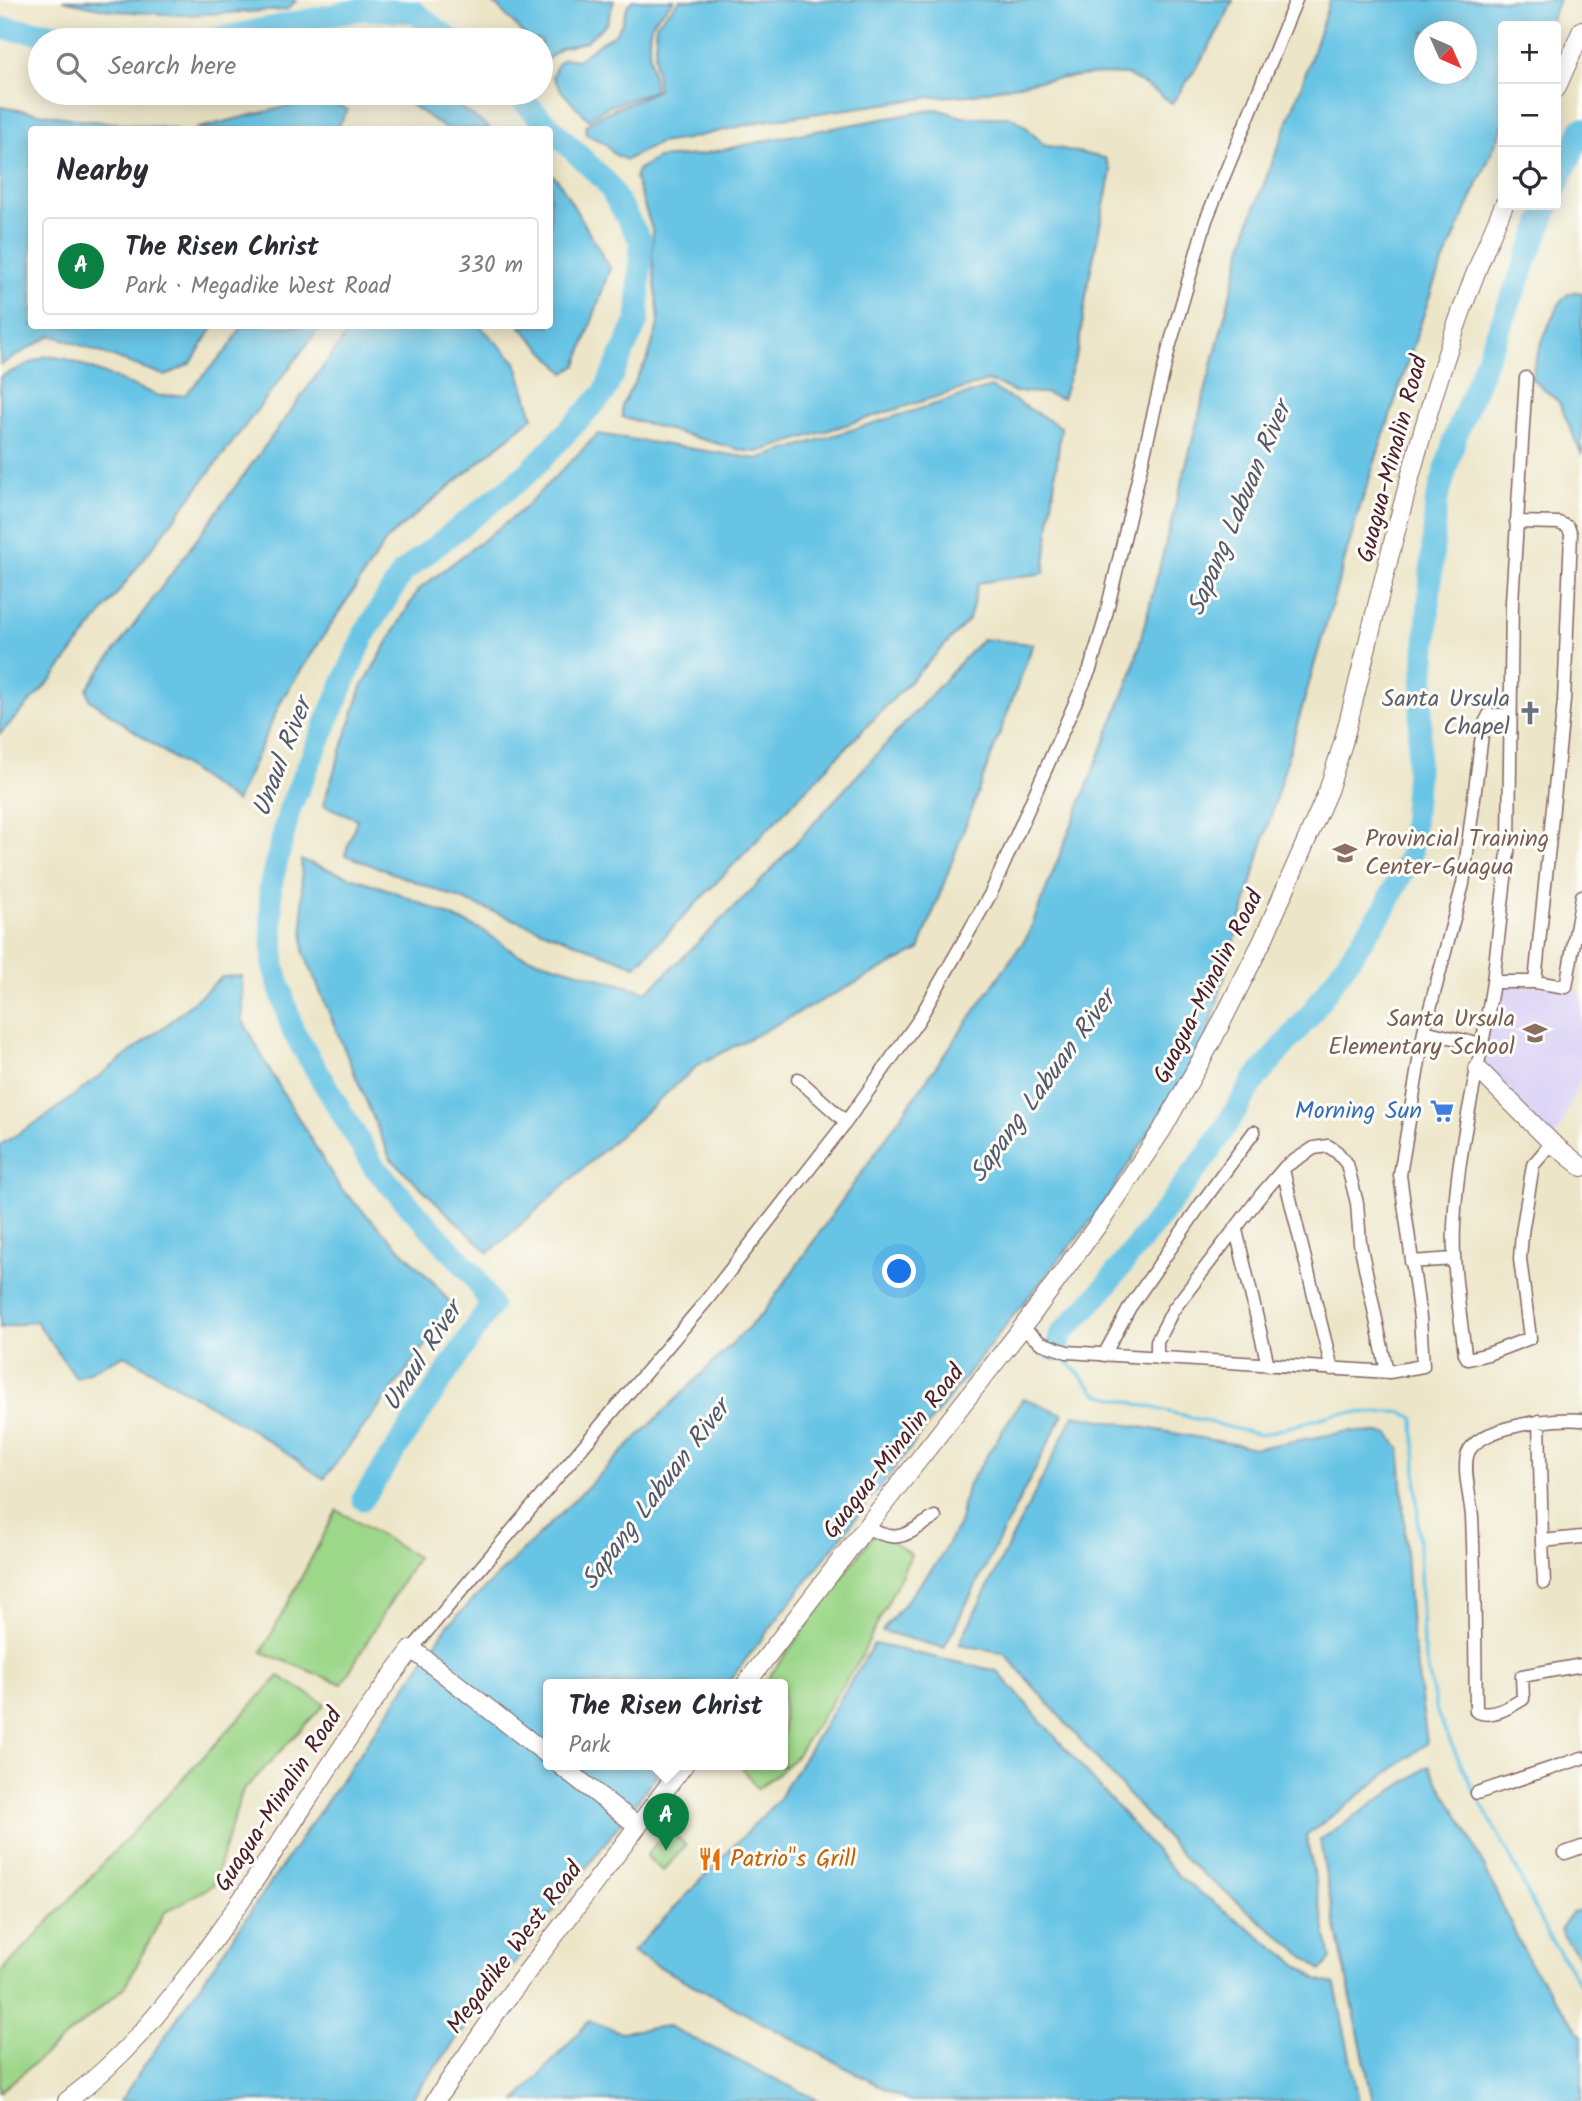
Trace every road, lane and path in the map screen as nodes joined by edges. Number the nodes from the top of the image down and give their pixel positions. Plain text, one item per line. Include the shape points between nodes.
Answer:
1 (1296, 0) edge
2 (1582, 30) edge
3 (1558, 84) edge
4 (1502, 210) edge
5 (1526, 378) dead end
6 (1516, 522) junction
7 (1510, 715) junction
8 (1582, 896) edge
9 (1493, 982) junction
10 (1535, 982) junction
11 (1424, 1031) junction
12 (1482, 1045) junction
13 (1478, 1069) junction
14 (798, 1079) dead end
15 (846, 1122) junction
16 (1254, 1132) dead end
17 (1552, 1143) junction
18 (1582, 1167) edge
19 (1283, 1170) junction
20 (1237, 1230) junction
21 (1454, 1259) junction
22 (1411, 1262) junction
23 (1022, 1328) junction
24 (1104, 1355) junction
25 (1157, 1358) junction
26 (1268, 1365) junction
27 (1332, 1369) junction
28 (1387, 1372) junction
29 (1582, 1420) edge
30 (1539, 1421) junction
31 (935, 1517) dead end
32 (866, 1527) junction
33 (1582, 1537) edge
34 (1542, 1541) junction
35 (1544, 1583) dead end
36 (417, 1653) junction
37 (1582, 1665) edge
38 (751, 1679) edge
39 (543, 1751) edge
40 (1582, 1758) edge
41 (567, 1770) edge
42 (680, 1770) edge
43 (1477, 1793) dead end
44 (634, 1822) junction
45 (1582, 1847) edge
46 (1565, 1853) dead end
47 (67, 2101) edge
48 (435, 2101) edge

1 - 15 street via 1206,220 1169,348 1090,669 991,892 918,1021
2 - 3 main road
4 - 23 main road, Guagua-Minalin Road via 1433,396 1328,791 1263,940 1162,1130
5 - 6 street
6 - 7 street
6 - 10 street via 1559,523 1571,534 1563,712
7 - 9 street via 1509,844
7 - 11 street via 1489,715 1483,727 1464,884
8 - 10 street via 1566,987
9 - 10 street
9 - 12 street
11 - 12 street
11 - 22 street via 1399,1175
12 - 13 street
13 - 17 main road
13 - 21 street via 1458,1177
14 - 15 street
15 - 36 street via 706,1301
16 - 24 street via 1130,1307
17 - 18 main road
17 - 21 street via 1533,1165 1522,1233 1520,1259 1530,1338 1468,1359
19 - 20 street
19 - 27 street
19 - 28 street via 1314,1148 1328,1146 1347,1164
20 - 25 street via 1173,1310 1157,1340
20 - 26 street
21 - 22 street
22 - 28 street via 1425,1363
23 - 24 street via 1041,1343 1068,1352
23 - 32 main road, Guagua-Minalin Road
24 - 25 street
25 - 26 street
26 - 27 street
27 - 28 street
29 - 30 street
30 - 34 street
30 - 37 street via 1481,1437 1468,1452 1476,1711 1495,1713 1523,1699 1522,1676
31 - 32 street via 900,1537 884,1537
32 - 38 main road, Guagua-Minalin Road
33 - 34 street
34 - 35 street
36 - 39 main road
36 - 47 main road, Guagua-Minalin Road via 371,1705 189,1973 125,2052
40 - 43 street
41 - 44 main road
42 - 44 main road
44 - 48 main road, Megadike West Road
45 - 46 street

